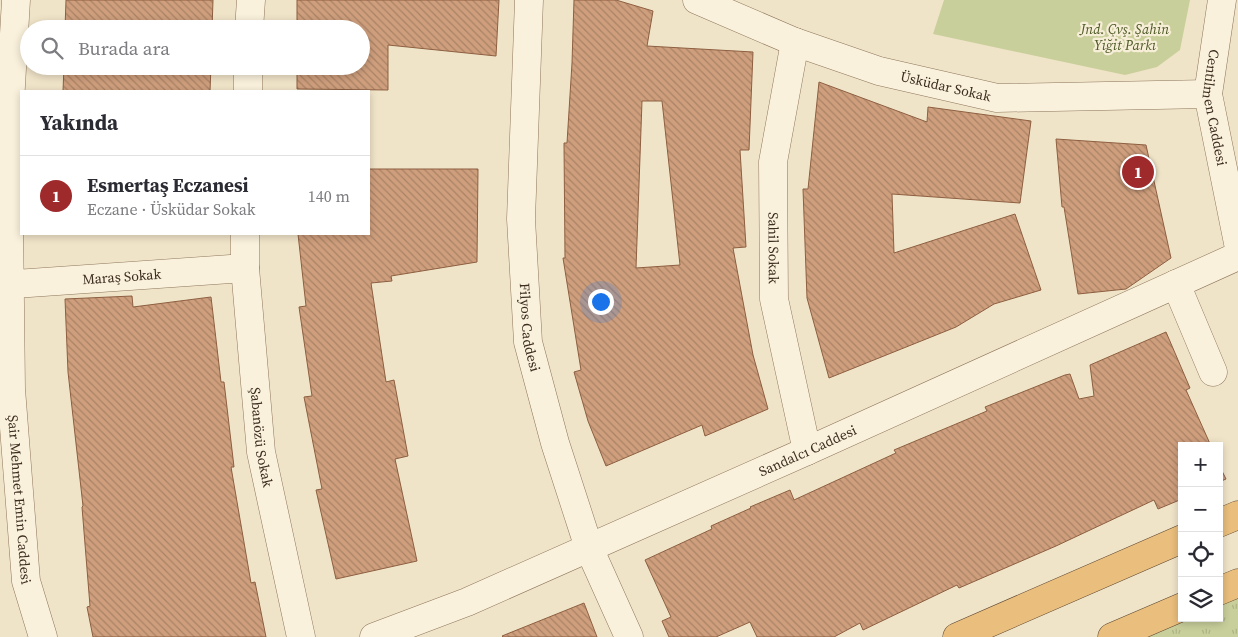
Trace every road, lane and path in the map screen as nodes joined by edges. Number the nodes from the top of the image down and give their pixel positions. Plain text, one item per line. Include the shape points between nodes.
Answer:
1 (16, 0) edge
2 (251, 0) edge
3 (529, 0) edge
4 (697, 0) edge
5 (1222, 0) edge
6 (250, 20) edge
7 (794, 42) junction
8 (248, 75) edge
9 (248, 90) edge
10 (1208, 94) junction
11 (245, 235) edge
12 (1238, 243) edge
13 (1238, 256) edge
14 (245, 268) junction
15 (1176, 284) junction
16 (5, 285) edge
17 (1213, 372) dead end
18 (807, 451) junction
19 (1238, 515) edge
20 (1223, 521) edge
21 (1178, 541) edge
22 (589, 548) junction
23 (1238, 583) edge
24 (1223, 589) edge
25 (1178, 609) edge
26 (43, 637) edge
27 (301, 637) edge
28 (374, 637) edge
29 (629, 637) edge
30 (957, 637) edge
31 (1112, 637) edge

1 - 16 street, Şair Mehmet Emin Caddesi via 8,137
2 - 6 street
3 - 22 street, Filyos Caddesi via 522,220 528,342 555,443
4 - 7 street, Üsküdar Sokak
5 - 10 street, Centilmen Caddesi
7 - 10 street, Üsküdar Sokak via 880,71 997,98
7 - 18 street, Sahil Sokak via 773,162 774,298
8 - 9 street
10 - 12 street, Centilmen Caddesi
11 - 14 street, Şabanözü Sokak
13 - 15 street, Sandalcı Caddesi
14 - 16 street, Maraş Sokak
14 - 27 street, Şabanözü Sokak via 261,452
15 - 17 street
15 - 18 street, Sandalcı Caddesi
16 - 26 street, Şair Mehmet Emin Caddesi via 26,581
18 - 22 street, Sandalcı Caddesi
19 - 20 highway
21 - 30 highway
22 - 28 street, Sandalcı Caddesi via 467,602
22 - 29 street, Filyos Caddesi
23 - 24 highway
25 - 31 highway

